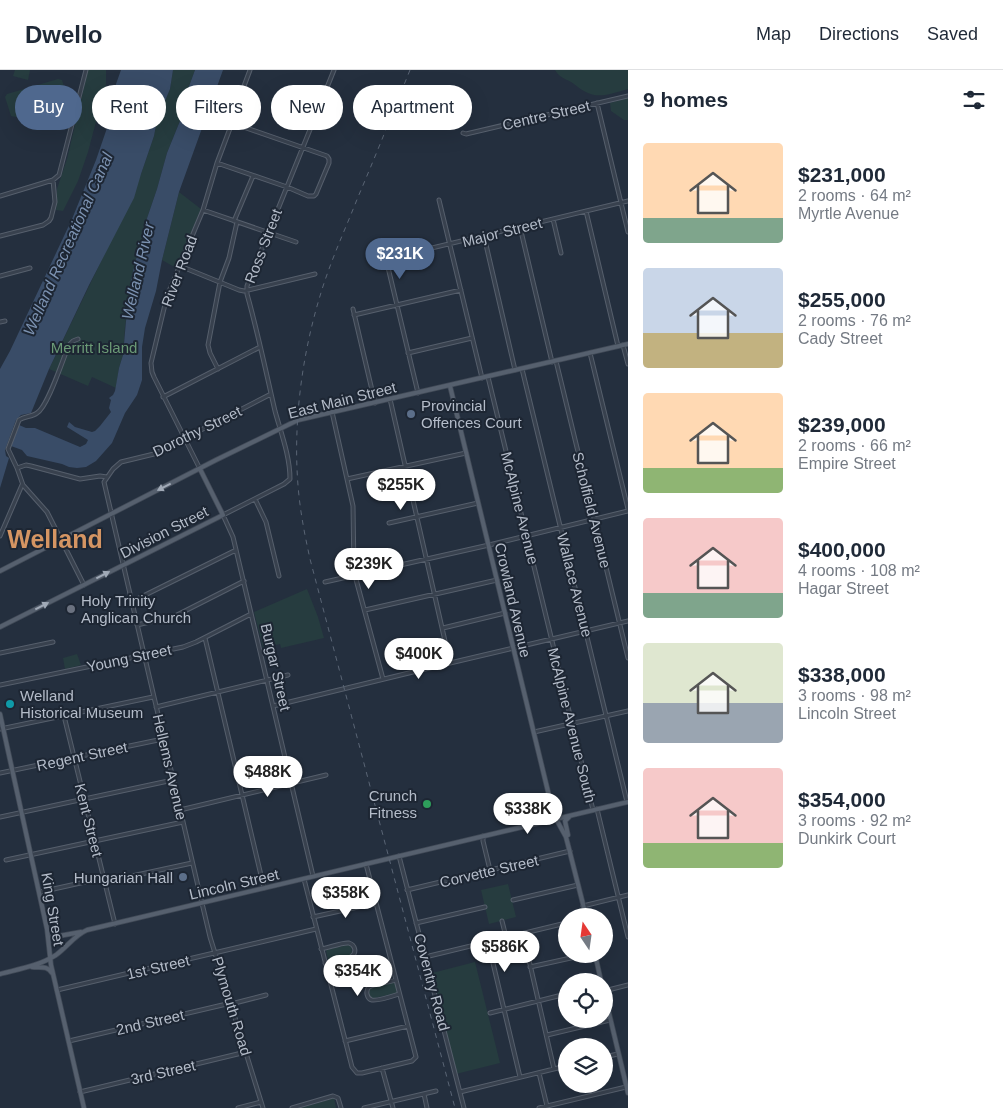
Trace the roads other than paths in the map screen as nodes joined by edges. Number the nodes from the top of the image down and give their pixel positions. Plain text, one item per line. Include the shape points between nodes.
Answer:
1 (86, 70) edge
2 (250, 70) edge
3 (334, 70) edge
4 (244, 85) edge
5 (628, 96) edge
6 (597, 103) junction
7 (230, 130) edge
8 (252, 130) edge
9 (463, 133) dead end
10 (303, 148) junction
11 (218, 163) junction
12 (253, 176) junction
13 (53, 180) junction
14 (287, 187) junction
15 (0, 196) edge
16 (439, 200) dead end
17 (628, 201) edge
18 (621, 202) junction
19 (203, 210) junction
20 (586, 211) junction
21 (553, 219) junction
22 (236, 221) junction
23 (520, 227) junction
24 (628, 232) edge
25 (268, 233) junction
26 (0, 236) edge
27 (484, 236) junction
28 (296, 242) dead end
29 (450, 244) junction
30 (562, 253) dead end
31 (376, 259) dead end
32 (386, 259) junction
33 (180, 266) junction
34 (30, 268) dead end
35 (315, 274) dead end
36 (0, 276) edge
37 (220, 282) junction
38 (246, 290) junction
39 (461, 290) junction
40 (397, 305) junction
41 (353, 309) dead end
42 (354, 315) junction
43 (472, 338) junction
44 (78, 339) dead end
45 (626, 344) edge
46 (618, 346) junction
47 (260, 347) junction
48 (408, 353) junction
49 (590, 353) junction
50 (554, 361) junction
51 (628, 364) edge
52 (218, 369) junction
53 (522, 369) junction
54 (515, 370) junction
55 (488, 377) junction
56 (482, 378) junction
57 (450, 386) junction
58 (418, 393) junction
59 (271, 394) junction
60 (163, 397) junction
61 (390, 399) junction
62 (375, 402) junction
63 (332, 412) junction
64 (281, 428) junction
65 (184, 438) junction
66 (466, 453) junction
67 (222, 458) junction
68 (405, 466) junction
69 (17, 468) junction
70 (200, 469) junction
71 (107, 477) junction
72 (206, 480) junction
73 (347, 480) junction
74 (22, 484) junction
75 (255, 499) junction
76 (478, 503) junction
77 (628, 510) edge
78 (111, 514) junction
79 (224, 515) junction
80 (417, 517) junction
81 (594, 520) junction
82 (389, 523) dead end
83 (560, 527) junction
84 (527, 535) junction
85 (0, 536) edge
86 (60, 540) junction
87 (489, 545) junction
88 (236, 550) junction
89 (427, 559) junction
90 (123, 566) junction
91 (0, 571) edge
92 (356, 575) junction
93 (279, 576) dead end
94 (497, 580) junction
95 (244, 581) junction
96 (326, 582) dead end
97 (84, 585) junction
98 (435, 593) junction
99 (132, 602) junction
100 (365, 610) junction
101 (505, 613) junction
102 (251, 614) junction
103 (628, 621) edge
104 (620, 623) junction
105 (137, 625) junction
106 (0, 627) edge
107 (443, 628) junction
108 (586, 631) junction
109 (205, 638) junction
110 (552, 639) junction
111 (53, 642) dead end
112 (513, 648) junction
113 (0, 653) edge
114 (144, 655) junction
115 (628, 658) edge
116 (450, 663) junction
117 (288, 675) dead end
118 (383, 679) junction
119 (267, 680) junction
120 (0, 686) edge
121 (218, 692) junction
122 (153, 697) junction
123 (273, 706) junction
124 (156, 707) junction
125 (628, 711) edge
126 (0, 714) edge
127 (64, 716) junction
128 (606, 716) junction
129 (572, 724) junction
130 (2, 729) edge
131 (534, 732) junction
132 (163, 739) junction
133 (74, 758) junction
134 (13, 770) junction
135 (0, 773) edge
136 (326, 774) dead end
137 (173, 780) junction
138 (291, 783) junction
139 (242, 795) junction
140 (84, 800) junction
141 (550, 800) junction
142 (628, 802) edge
143 (180, 810) junction
144 (595, 810) junction
145 (22, 812) junction
146 (571, 816) junction
147 (0, 817) edge
148 (556, 819) junction
149 (183, 822) junction
150 (541, 823) junction
151 (483, 836) junction
152 (94, 841) junction
153 (568, 845) junction
154 (570, 851) junction
155 (31, 854) junction
156 (399, 856) junction
157 (6, 860) dead end
158 (192, 863) junction
159 (366, 864) junction
160 (490, 870) junction
161 (313, 876) junction
162 (304, 879) junction
163 (104, 880) junction
164 (578, 885) junction
165 (264, 888) junction
166 (407, 890) junction
167 (40, 892) junction
168 (628, 895) edge
169 (619, 897) junction
170 (513, 900) dead end
171 (202, 903) junction
172 (376, 903) junction
173 (583, 906) joint
174 (485, 907) dead end
175 (313, 917) junction
176 (502, 921) dead end
177 (416, 923) junction
178 (115, 924) junction
179 (558, 925) edge
180 (316, 928) junction
181 (84, 931) junction
182 (522, 933) junction
183 (506, 937) junction
184 (628, 937) edge
185 (48, 938) junction
186 (488, 942) junction
187 (321, 949) junction
188 (215, 953) junction
189 (425, 957) junction
190 (50, 958) junction
191 (558, 961) edge
192 (325, 963) junction
193 (29, 967) junction
194 (530, 967) junction
195 (0, 974) edge
196 (54, 975) junction
197 (396, 980) junction
198 (628, 985) edge
199 (613, 989) edge
200 (57, 990) junction
201 (400, 994) junction
202 (266, 996) dead end
203 (558, 996) edge
204 (538, 1001) junction
205 (231, 1004) junction
206 (504, 1009) junction
207 (490, 1013) dead end
208 (408, 1026) junction
209 (576, 1028) edge
210 (612, 1028) edge
211 (546, 1035) junction
212 (69, 1041) junction
213 (345, 1041) junction
214 (246, 1052) junction
215 (618, 1054) junction
216 (613, 1055) edge
217 (382, 1068) junction
218 (558, 1068) edge
219 (554, 1069) junction
220 (539, 1073) junction
221 (626, 1074) edge
222 (520, 1077) junction
223 (626, 1087) junction
224 (436, 1091) dead end
225 (80, 1092) junction
226 (460, 1092) junction
227 (424, 1094) junction
228 (628, 1094) edge
229 (261, 1102) junction
230 (391, 1102) junction
231 (548, 1107) edge
232 (84, 1108) edge
233 (238, 1108) edge
234 (263, 1108) edge
235 (292, 1108) edge
236 (341, 1108) edge
237 (364, 1108) edge
238 (393, 1108) edge
239 (427, 1108) edge
240 (464, 1108) edge
241 (539, 1108) edge

1 - 13 street via 62,167
2 - 4 street, River Road
3 - 10 street, Ross Street
5 - 6 street, Centre Street
6 - 9 street, Centre Street
6 - 18 street
7 - 11 street, River Road
8 - 10 street
10 - 14 street, Ross Street
10 - 14 street via 330,159 316,194 308,196
11 - 12 street
11 - 19 street, River Road
12 - 14 street
12 - 22 street
13 - 15 street
13 - 26 street via 55,202 49,221
14 - 25 street, Ross Street
16 - 29 street
17 - 18 street, Major Street
18 - 20 street, Major Street
18 - 24 street
19 - 22 street
19 - 33 street, River Road
20 - 21 street, Major Street
20 - 46 street
21 - 23 street, Major Street
21 - 30 street
22 - 25 street
22 - 37 street via 229,258
23 - 27 street, Major Street
23 - 50 street, Scholfield Avenue
25 - 28 street
25 - 38 street, Ross Street
27 - 29 street, Major Street
27 - 54 street
29 - 32 street, Major Street
29 - 39 street
31 - 32 street, Major Street
32 - 40 street
33 - 37 street
33 - 60 street, River Road via 166,302 151,363
34 - 36 street
35 - 38 street
37 - 38 street
37 - 52 street via 208,345
38 - 47 street, Ross Street
39 - 40 street
39 - 43 street
40 - 42 street
40 - 48 street
41 - 42 street
42 - 62 street
43 - 48 street
43 - 56 street
44 - 69 street via 69,345 40,411 17,423 8,445 8,452
45 - 46 main road, East Main Street
45 - 51 street
46 - 49 main road, East Main Street
47 - 52 street
47 - 59 street, Ross Street
48 - 58 street
49 - 50 main road, East Main Street
49 - 77 street
50 - 53 main road, East Main Street
50 - 81 street, Scholfield Avenue
52 - 60 street
53 - 54 main road, East Main Street
53 - 83 street, Wallace Avenue
54 - 55 main road, East Main Street
55 - 56 main road, East Main Street
55 - 84 street, McAlpine Avenue
56 - 57 main road, East Main Street
57 - 58 main road, East Main Street
57 - 66 main road, Crowland Avenue
58 - 61 main road, East Main Street
59 - 64 street, Ross Street
59 - 65 street, Dorothy Street
60 - 65 street, River Road
61 - 62 main road, East Main Street
61 - 68 street
62 - 63 main road, East Main Street
63 - 64 main road, East Main Street via 298,420
63 - 73 street
64 - 67 main road, East Main Street
64 - 75 street, Division Street via 289,481
65 - 70 street, River Road
65 - 71 street, Dorothy Street via 154,454 119,462
66 - 68 street
66 - 76 main road, Crowland Avenue
67 - 70 main road, East Main Street
67 - 72 main road via 206,468
68 - 73 street
68 - 80 street
69 - 71 street via 29,465 80,479
69 - 74 street
70 - 72 main road, Burgar Street
70 -> 78 main road, East Main Street
71 - 78 street via 104,484
72 - 79 main road, Burgar Street
73 - 92 street via 354,512
74 - 85 street
74 - 86 street via 47,512
75 - 79 street, Division Street
75 - 93 street via 266,522
76 - 80 street
76 - 87 main road, Crowland Avenue
77 - 81 street
78 - 86 main road, East Main Street
78 - 90 street, Hellems Avenue
79 - 88 street, Burgar Street
79 - 90 main road, Division Street
80 - 82 street
80 - 89 street
81 - 83 street
81 - 104 street, Scholfield Avenue
83 - 84 street
83 - 108 street, Wallace Avenue
84 - 87 street
84 - 110 street, McAlpine Avenue
86 - 91 main road, East Main Street
86 - 97 street
87 - 89 street
87 - 94 main road, Crowland Avenue
88 - 95 street, Burgar Street
88 - 99 street
89 - 92 street
89 - 98 street
97 -> 90 main road, Division Street
90 - 99 street, Hellems Avenue
92 - 96 street
92 - 100 street
94 - 98 street
94 - 101 main road, Crowland Avenue
95 - 102 street, Burgar Street
95 - 105 street via 175,616
106 -> 97 main road, Division Street
98 - 100 street
98 - 107 street
99 - 105 street, Hellems Avenue
100 - 118 street
101 - 107 street
101 - 112 main road, Crowland Avenue
102 - 109 street, Young Street
102 - 119 street, Burgar Street
103 - 104 street
104 - 108 street
104 - 115 street, Scholfield Avenue
105 - 114 street, Hellems Avenue
107 - 116 street
108 - 110 street
108 - 128 street, Wallace Avenue
109 - 114 street, Young Street via 183,647
109 - 121 street
110 - 112 street
110 - 129 street, McAlpine Avenue South
111 - 113 street
112 - 116 street
112 - 131 main road, Crowland Avenue
114 - 120 street, Young Street
114 - 122 street, Hellems Avenue
116 - 118 street
117 - 119 street
118 - 123 street
119 - 121 street
119 - 123 street, Burgar Street
121 - 124 street
121 - 139 street
122 - 124 street, Hellems Avenue
122 - 127 street
123 - 138 street, Burgar Street
124 - 132 street, Hellems Avenue
125 - 128 street
126 - 130 main road, King Street
127 - 130 street
127 - 133 street, Kent Street
128 - 129 street
128 - 142 street, Wallace Avenue
129 - 131 street
129 - 144 street, McAlpine Avenue South
130 - 134 main road, King Street
131 - 141 main road, Crowland Avenue
132 - 133 street, Regent Street
132 - 137 street, Hellems Avenue
133 - 134 street, Regent Street
133 - 140 street, Kent Street
134 - 135 street, Regent Street
134 - 145 main road, King Street
136 - 138 street
137 - 140 street
137 - 143 street, Hellems Avenue
138 - 139 street
138 - 161 street, Burgar Street
139 - 143 street
139 - 165 street
140 - 145 street
140 - 152 street, Kent Street
141 - 148 main road, Crowland Avenue
141 - 150 main road via 551,817
142 - 144 main road, Lincoln Street
143 - 149 street, Hellems Avenue
144 - 146 main road, Lincoln Street
144 - 169 street, McAlpine Avenue South
145 - 147 street
145 - 155 main road, King Street
146 - 148 main road, Lincoln Street
146 - 153 main road via 565,821
148 - 150 main road, Lincoln Street
148 - 153 main road, Crowland Avenue
149 - 152 street
149 - 158 street, Hellems Avenue
150 - 151 main road, Lincoln Street
151 - 156 main road, Lincoln Street
151 - 160 street
152 - 155 street
152 - 163 street, Kent Street
153 - 154 main road
154 - 160 street, Corvette Street
154 - 164 main road
155 - 157 street
155 - 167 main road, King Street
156 - 159 main road, Lincoln Street
156 - 166 street, Coventry Road
158 - 163 street
158 - 171 street, Hellems Avenue
159 - 161 main road, Lincoln Street
159 - 172 street
160 - 166 street, Corvette Street
161 - 162 main road, Lincoln Street
162 - 165 main road, Lincoln Street
162 - 175 street
163 - 167 street
163 - 178 street, Kent Street
164 - 170 street
164 - 173 main road
165 - 171 main road, Lincoln Street
166 - 177 street, Coventry Road
167 - 185 main road, King Street
168 - 169 street
169 - 173 street
169 - 184 street, McAlpine Avenue South
171 - 178 main road, Lincoln Street
171 - 188 street, Plymouth Road
172 - 175 street
172 - 197 street
174 - 177 street
175 - 180 street
176 - 183 street
177 - 189 street, Coventry Road
178 - 181 main road, Lincoln Street
179 - 182 street
180 - 187 street
180 - 188 street, 1st Street
181 - 185 main road
181 - 190 main road, Lincoln Street
182 - 183 street
182 - 194 street
183 - 186 street
185 - 190 main road, King Street
186 - 189 street
186 - 206 street
187 - 192 street
187 - 192 street via 347,943 354,948 351,957
188 - 200 street, 1st Street
188 - 205 street, Plymouth Road
189 - 226 street, Coventry Road
190 - 193 main road, Lincoln Street
190 - 196 main road, King Street
191 - 194 street
192 - 213 street
193 - 195 main road, Lincoln Street
193 - 196 main road via 46,967
194 - 204 street
196 - 200 main road, King Street
197 - 201 street
197 - 201 street via 371,986 367,995 374,1000
198 - 199 street
200 - 212 main road, King Street
201 - 208 street
202 - 205 street, 2nd Street
203 - 204 street
204 - 206 street
204 - 211 street
205 - 212 street, 2nd Street
205 - 214 street, Plymouth Road
206 - 207 street
206 - 222 street
208 - 213 street
208 - 217 street via 415,1058
209 - 211 street
210 - 215 main road
211 - 219 street
212 - 225 main road, King Street
213 - 217 street via 355,1072
214 - 225 street, 3rd Street
214 - 229 street, Plymouth Road
215 - 216 street
215 - 221 main road
217 - 230 street
218 - 219 street
219 - 220 street
220 - 222 street
220 - 231 street
221 - 223 main road
222 - 226 street
223 - 228 main road
223 - 231 street
224 - 227 street
225 - 232 main road, King Street
226 - 240 street, Coventry Road
227 - 230 street
227 - 239 street
229 - 233 street
229 - 234 street, Plymouth Road
230 - 237 street
230 - 238 street
231 - 241 street
235 - 236 street via 333,1096 338,1098

